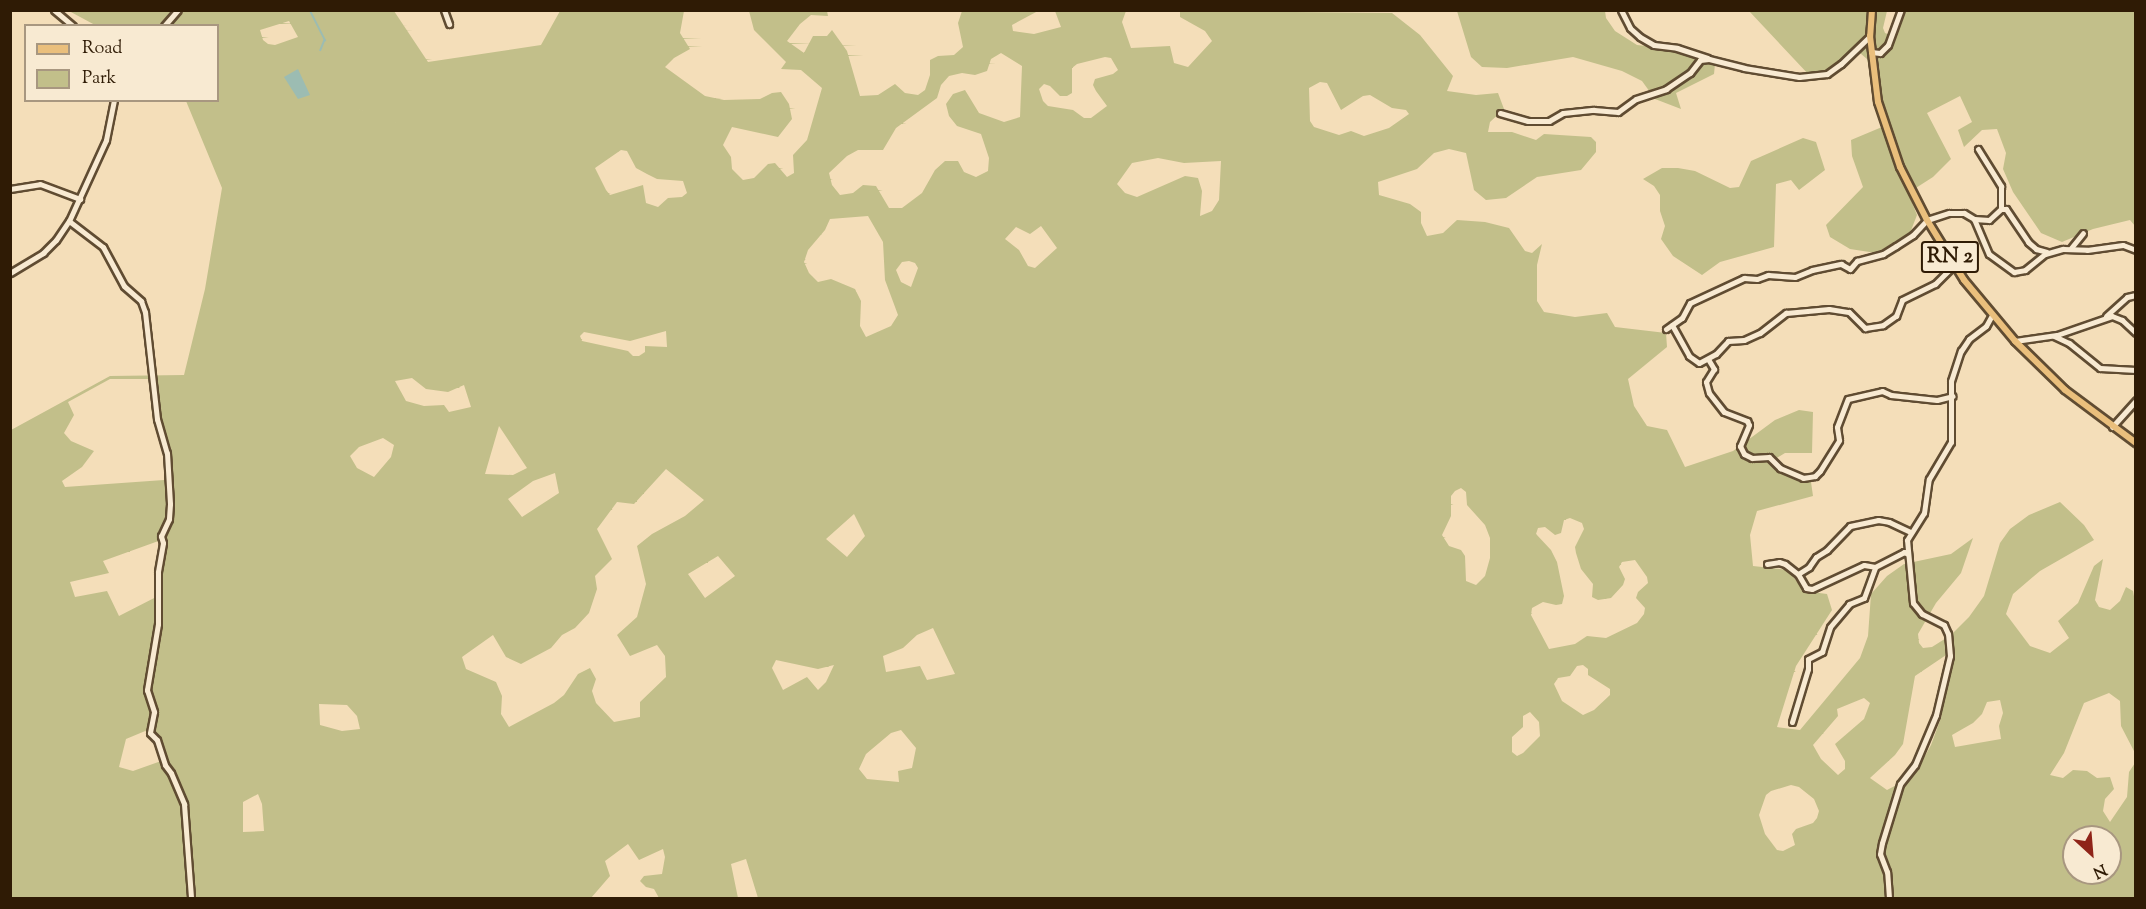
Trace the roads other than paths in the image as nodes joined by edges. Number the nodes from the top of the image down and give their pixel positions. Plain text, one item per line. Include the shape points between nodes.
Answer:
1 (54, 10) edge
2 (178, 10) edge
3 (444, 10) edge
4 (1621, 10) edge
5 (1872, 10) edge
6 (1901, 10) edge
7 (71, 24) edge
8 (166, 24) edge
9 (448, 24) dead end
10 (1870, 36) junction
11 (1871, 52) junction
12 (1709, 59) junction
13 (114, 102) edge
14 (1500, 113) dead end
15 (1978, 150) dead end
16 (10, 189) edge
17 (80, 199) junction
18 (2001, 209) junction
19 (1974, 219) junction
20 (1927, 220) junction
21 (69, 221) junction
22 (2083, 233) dead end
23 (2072, 248) junction
24 (2136, 250) edge
25 (2052, 251) junction
26 (1954, 265) junction
27 (10, 273) edge
28 (2136, 295) edge
29 (1992, 315) junction
30 (2105, 317) junction
31 (1672, 326) junction
32 (1666, 329) dead end
33 (2136, 333) edge
34 (2053, 336) junction
35 (2015, 341) junction
36 (1708, 359) junction
37 (2136, 370) edge
38 (1953, 396) junction
39 (2136, 400) edge
40 (2112, 427) junction
41 (2136, 443) edge
42 (1910, 532) junction
43 (1908, 554) junction
44 (1767, 564) dead end
45 (1875, 567) junction
46 (1798, 574) junction
47 (1792, 722) dead end
48 (191, 898) edge
49 (1889, 898) edge

1 - 7 street
2 - 8 street
3 - 9 street
4 - 12 street via 1630,28 1654,45
5 - 10 main road, RN 2
6 - 11 street via 1888,45 1880,53
10 - 11 main road, RN 2
10 - 12 street via 1834,69 1819,75 1770,73
11 - 20 main road, RN 2 via 1884,124
12 - 14 street via 1700,60 1690,73 1666,89 1636,99 1618,112 1563,113 1548,121
13 - 17 street via 110,128
15 - 18 street via 2001,186
16 - 17 street via 40,184
17 - 21 street
18 - 19 street via 1989,220
18 - 25 street via 2010,212 2036,249
19 - 20 street via 1957,212
19 - 25 street via 1989,254 2014,272 2025,270
20 - 26 main road, RN 2
20 - 31 street via 1914,235 1883,254 1857,261 1850,269 1840,264 1795,277 1768,274 1757,279 1744,278 1690,303
21 - 27 street via 43,253
21 - 48 street via 103,247 124,286 141,301 145,312 157,419 167,453 170,504 169,519 161,536 159,608 147,690 154,712 150,733 157,740 184,804
22 - 23 street
23 - 24 street via 2087,250 2123,244
23 - 25 street
26 - 29 main road, RN 2
26 - 36 street via 1935,284 1902,300 1896,316 1882,325 1865,328 1849,312 1829,309 1786,313 1760,333 1728,341
28 - 30 street via 2127,297
29 - 35 main road, RN 2
29 - 38 street via 1961,351 1951,381
30 - 33 street via 2122,320
30 - 34 street
31 - 32 street
31 - 36 street via 1694,362
34 - 35 street
34 - 37 street via 2069,343 2100,368
35 - 40 main road, RN 2 via 2059,385
36 - 38 street via 1714,369 1706,382 1709,393 1724,412 1749,425 1740,446 1744,454 1752,458 1769,457 1780,468 1803,478 1820,471 1839,440 1836,427 1848,399 1882,391 1937,400
38 - 42 street via 1951,442 1929,479 1924,513
39 - 40 street
40 - 41 main road, RN 2
42 - 43 street
42 - 46 street via 1878,520 1850,526
43 - 45 street via 1904,552
43 - 49 street via 1913,603 1922,614 1944,625 1950,656 1936,715 1915,765 1900,784 1882,843 1880,854 1887,873
44 - 46 street via 1779,562
45 - 46 street via 1864,565 1812,589 1806,588
45 - 47 street via 1864,597 1849,604 1830,627 1822,652 1808,659

